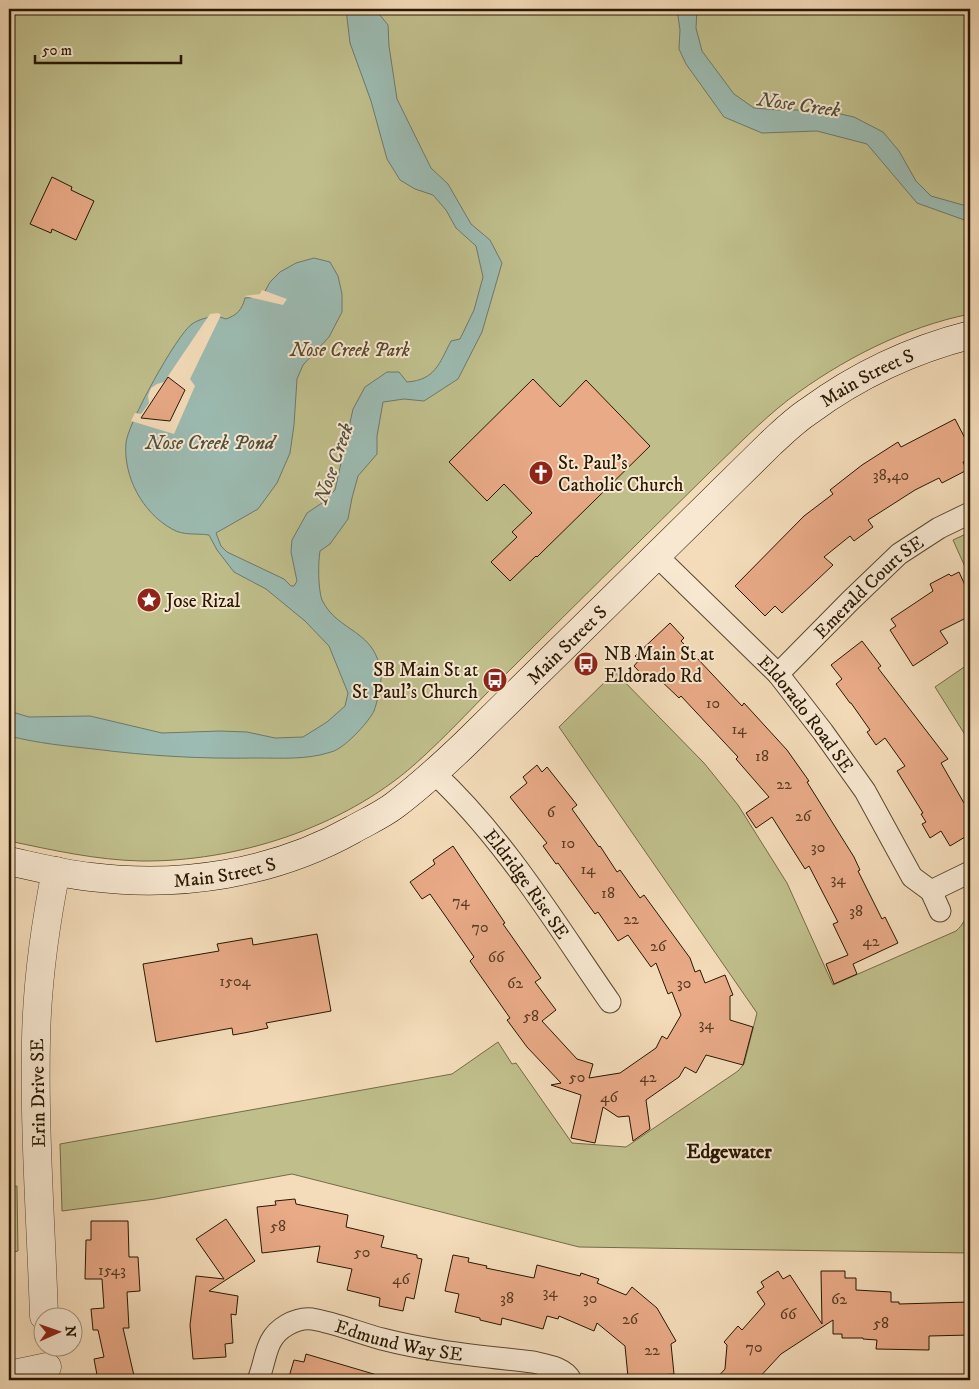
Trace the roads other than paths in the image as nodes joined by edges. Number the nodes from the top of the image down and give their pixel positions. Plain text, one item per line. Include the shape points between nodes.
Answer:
1 (970, 335) edge
2 (970, 513) edge
3 (656, 556) junction
4 (778, 674) junction
5 (434, 773) junction
6 (9, 861) edge
7 (56, 871) junction
8 (970, 872) edge
9 (931, 890) junction
10 (940, 912) dead end
11 (610, 1002) dead end
12 (44, 1306) edge
13 (48, 1365) edge
14 (9, 1375) edge
15 (258, 1380) edge
16 (571, 1380) edge

1 - 3 main road, Main Street S via 899,358 855,380 807,412
2 - 4 street, Emerald Court SE via 939,528 899,554
3 - 4 street, Eldorado Road SE
3 - 5 main road, Main Street S
4 - 9 street, Eldorado Road SE via 864,791 912,877
5 - 7 main road, Main Street S via 393,807 325,845 270,865 215,877 143,881
5 - 11 street, Eldridge Rise SE via 460,797 505,851
6 - 7 main road, Main Street S
7 - 12 main road, Erin Drive SE via 40,969 36,1039
8 - 9 street
9 - 10 street
13 - 14 main road
15 - 16 street, Edmund Way SE via 268,1343 275,1334 295,1321 311,1319 430,1350 549,1365 567,1374

